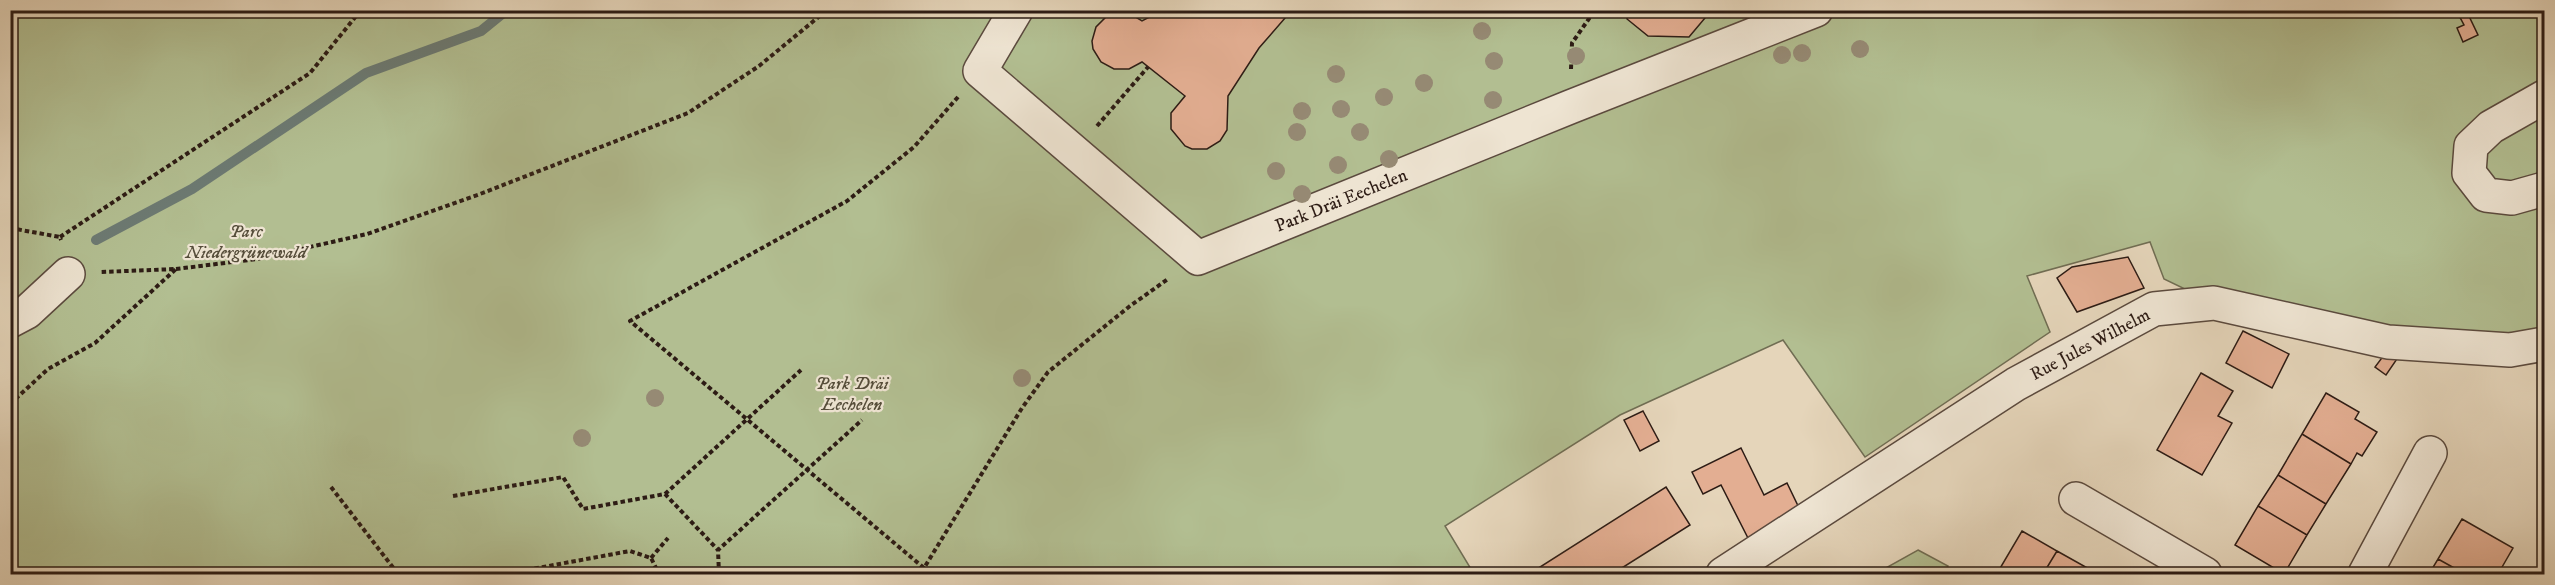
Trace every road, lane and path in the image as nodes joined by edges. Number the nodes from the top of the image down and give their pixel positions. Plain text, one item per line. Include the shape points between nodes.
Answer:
1 (362, 10) edge
2 (827, 10) edge
3 (1016, 10) edge
4 (1595, 10) edge
5 (1816, 10) edge
6 (1148, 67) dead end
7 (980, 71) junction
8 (2544, 97) edge
9 (1570, 107) junction
10 (1101, 121) dead end
11 (2544, 189) edge
12 (60, 237) dead end
13 (1198, 258) junction
14 (176, 269) junction
15 (68, 274) joint
16 (10, 321) edge
17 (2544, 344) edge
18 (801, 370) dead end
19 (10, 404) edge
20 (747, 420) junction
21 (862, 420) dead end
22 (2430, 453) dead end
23 (807, 471) junction
24 (331, 487) dead end
25 (665, 494) junction
26 (453, 496) dead end
27 (2076, 499) dead end
28 (668, 538) dead end
29 (718, 550) junction
30 (651, 558) junction
31 (398, 574) edge
32 (505, 574) edge
33 (659, 574) edge
34 (719, 574) edge
35 (1723, 574) edge
36 (2205, 574) edge
37 (2365, 574) edge

1 - 12 path via 310,73
2 - 14 path via 759,66 688,113 367,234 257,259
3 - 7 street
4 - 9 path via 1572,43
5 - 9 street, Park Dräi Eechelen
6 - 10 path
7 - 13 street
7 - 20 path via 914,147 847,201 630,321
8 - 11 street via 2491,127 2471,146 2469,174 2486,195 2512,198
9 - 13 street, Park Dräi Eechelen
13 - 23 path via 1048,372 924,568
14 - 15 path
14 - 19 path via 95,343 48,369
15 - 16 street via 27,312
17 - 35 street, Rue Jules Wilhelm via 2510,350 2388,342 2214,303 2154,309 2016,384
18 - 20 path
20 - 23 path
20 - 25 path
21 - 23 path
22 - 37 street
23 - 29 path
24 - 31 path
25 - 26 path via 583,509 563,477
25 - 29 path
27 - 36 street
28 - 30 path
29 - 34 path
30 - 32 path via 630,551
30 - 33 path

